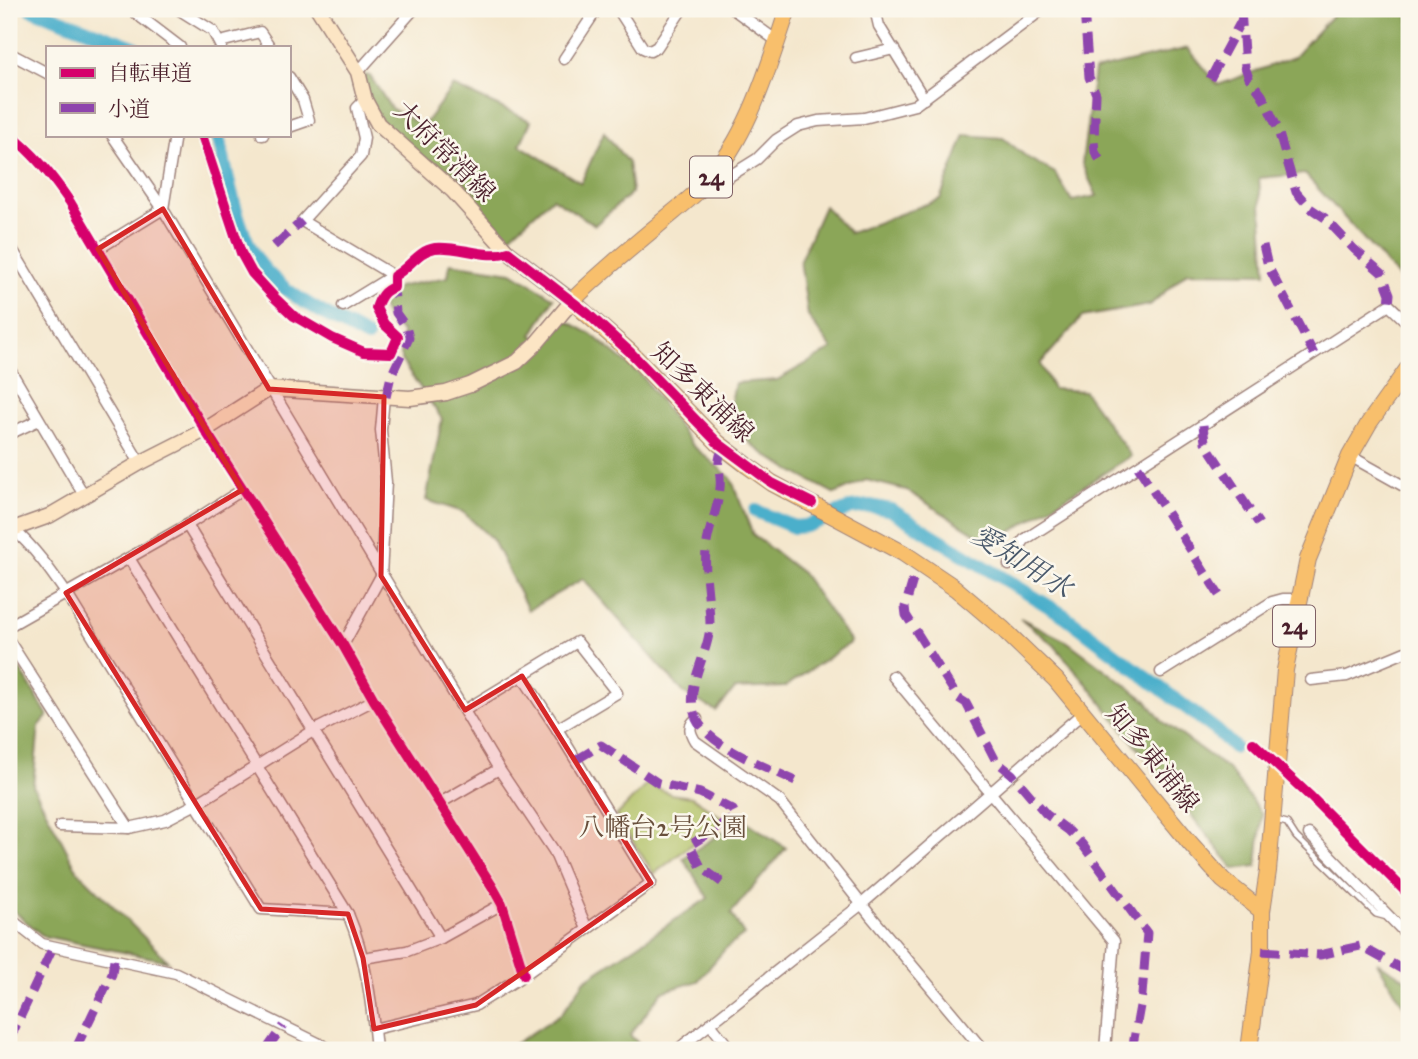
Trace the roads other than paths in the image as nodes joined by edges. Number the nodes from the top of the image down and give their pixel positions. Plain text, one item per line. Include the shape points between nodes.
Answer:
1 (131, 9) edge
2 (178, 9) edge
3 (318, 9) edge
4 (414, 9) edge
5 (597, 9) edge
6 (618, 9) edge
7 (682, 9) edge
8 (733, 9) edge
9 (788, 9) edge
10 (875, 9) edge
11 (1043, 9) edge
12 (145, 13) edge
13 (777, 41) junction
14 (220, 45) edge
15 (179, 46) edge
16 (269, 46) edge
17 (894, 49) junction
18 (9, 53) edge
19 (856, 58) dead end
20 (564, 59) dead end
21 (46, 72) edge
22 (358, 72) junction
23 (290, 79) edge
24 (924, 99) junction
25 (365, 100) junction
26 (290, 127) edge
27 (9, 134) edge
28 (113, 136) edge
29 (175, 136) edge
30 (706, 183) junction
31 (163, 209) junction
32 (9, 244) edge
33 (99, 249) junction
34 (572, 301) junction
35 (343, 306) dead end
36 (1409, 324) edge
37 (1409, 367) edge
38 (9, 368) edge
39 (269, 389) junction
40 (384, 397) junction
41 (39, 420) junction
42 (205, 429) junction
43 (9, 434) edge
44 (1350, 456) junction
45 (141, 463) junction
46 (1409, 489) edge
47 (242, 490) junction
48 (85, 496) junction
49 (187, 525) junction
50 (11, 529) edge
51 (129, 558) junction
52 (1009, 565) dead end
53 (381, 576) junction
54 (66, 593) junction
55 (1299, 599) junction
56 (9, 626) edge
57 (9, 640) edge
58 (343, 645) junction
59 (1409, 653) edge
60 (1161, 672) dead end
61 (522, 676) junction
62 (892, 676) dead end
63 (1311, 680) dead end
64 (374, 700) junction
65 (465, 710) junction
66 (1084, 712) junction
67 (697, 719) dead end
68 (557, 729) junction
69 (313, 731) junction
70 (257, 768) junction
71 (499, 769) junction
72 (989, 793) junction
73 (440, 803) junction
74 (196, 804) junction
75 (1273, 820) junction
76 (60, 826) dead end
77 (129, 828) junction
78 (1309, 834) dead end
79 (502, 904) junction
80 (863, 904) junction
81 (1262, 911) junction
82 (348, 914) junction
83 (9, 918) edge
84 (1391, 918) junction
85 (587, 929) junction
86 (1409, 937) edge
87 (441, 939) junction
88 (363, 958) junction
89 (524, 975) junction
90 (709, 1024) junction
91 (374, 1028) junction
92 (332, 1050) edge
93 (376, 1050) edge
94 (677, 1050) edge
95 (731, 1050) edge
96 (983, 1050) edge
97 (1105, 1050) edge
98 (1249, 1050) edge

1 - 12 street
2 - 14 street via 213,31
3 - 22 street, 大府常滑線
4 - 22 street
5 - 20 street
6 - 7 street via 643,48 650,51
8 - 13 street
9 - 13 main road, 24
10 - 17 street via 879,26
11 - 24 street
12 - 15 street
13 - 30 main road, 24 via 740,132
14 - 16 street via 261,32
17 - 19 street
17 - 24 street
18 - 21 street
22 - 25 street, 大府常滑線
23 - 26 street via 309,120
24 - 30 street via 885,114 798,126 718,184
25 - 34 street, 大府常滑線 via 378,124 453,191 508,251
25 - 35 street via 357,108 364,138 360,156 302,221 392,275
27 - 33 street via 47,170
28 - 31 street
29 - 31 street
30 - 34 main road, 24
31 - 33 street
31 - 39 street
32 - 45 street
33 - 42 street
34 - 40 street via 517,362 492,375 446,393
34 - 66 main road, 知多東浦線 via 630,352 718,443 772,483 849,523 955,588 1034,656
36 - 52 street via 1389,305 1024,540
37 - 44 main road, 24
38 - 41 street
39 - 40 street
39 - 42 street
39 - 53 street
40 - 53 street
41 - 43 street
41 - 48 street
42 - 45 street
42 - 47 street
44 - 46 street
44 - 55 main road, 24 via 1308,559
45 - 48 street
47 - 49 street
47 - 58 street
48 - 50 street via 49,516
49 - 51 street
49 - 69 street
50 - 54 street via 32,548
51 - 54 street
51 - 70 street
53 - 58 street
53 - 65 street
54 - 56 street
54 - 74 street
55 - 60 street via 1272,601
55 - 75 main road, 24 via 1284,670
57 - 77 street
58 - 64 street
59 - 63 street via 1347,676
61 - 65 street
61 - 68 street
61 - 68 street via 577,642 617,693
62 - 72 street
64 - 69 street
64 - 73 street
65 - 71 street
66 - 72 street
66 - 81 main road, 知多東浦線 via 1215,871
67 - 80 street via 690,730 695,741 780,801
68 - 85 street via 651,883
69 - 70 street
69 - 87 street
70 - 74 street
70 - 82 street
71 - 73 street
71 - 85 street via 554,851
72 - 80 street
72 - 97 street via 1114,941
73 - 79 street
74 - 77 street via 165,820
74 - 82 street via 261,909
75 - 81 main road, 24
75 - 84 lane via 1287,823 1376,914
76 - 77 street
78 - 84 street
79 - 87 street
79 - 89 street
80 - 90 street
80 - 96 street
81 - 98 main road, 24 via 1262,951
82 - 88 street
83 - 92 street via 42,944 176,973
84 - 86 street
85 - 89 street
87 - 88 street via 407,951
88 - 91 street
89 - 91 street via 476,1005
90 - 94 street
90 - 95 street
91 - 93 street

